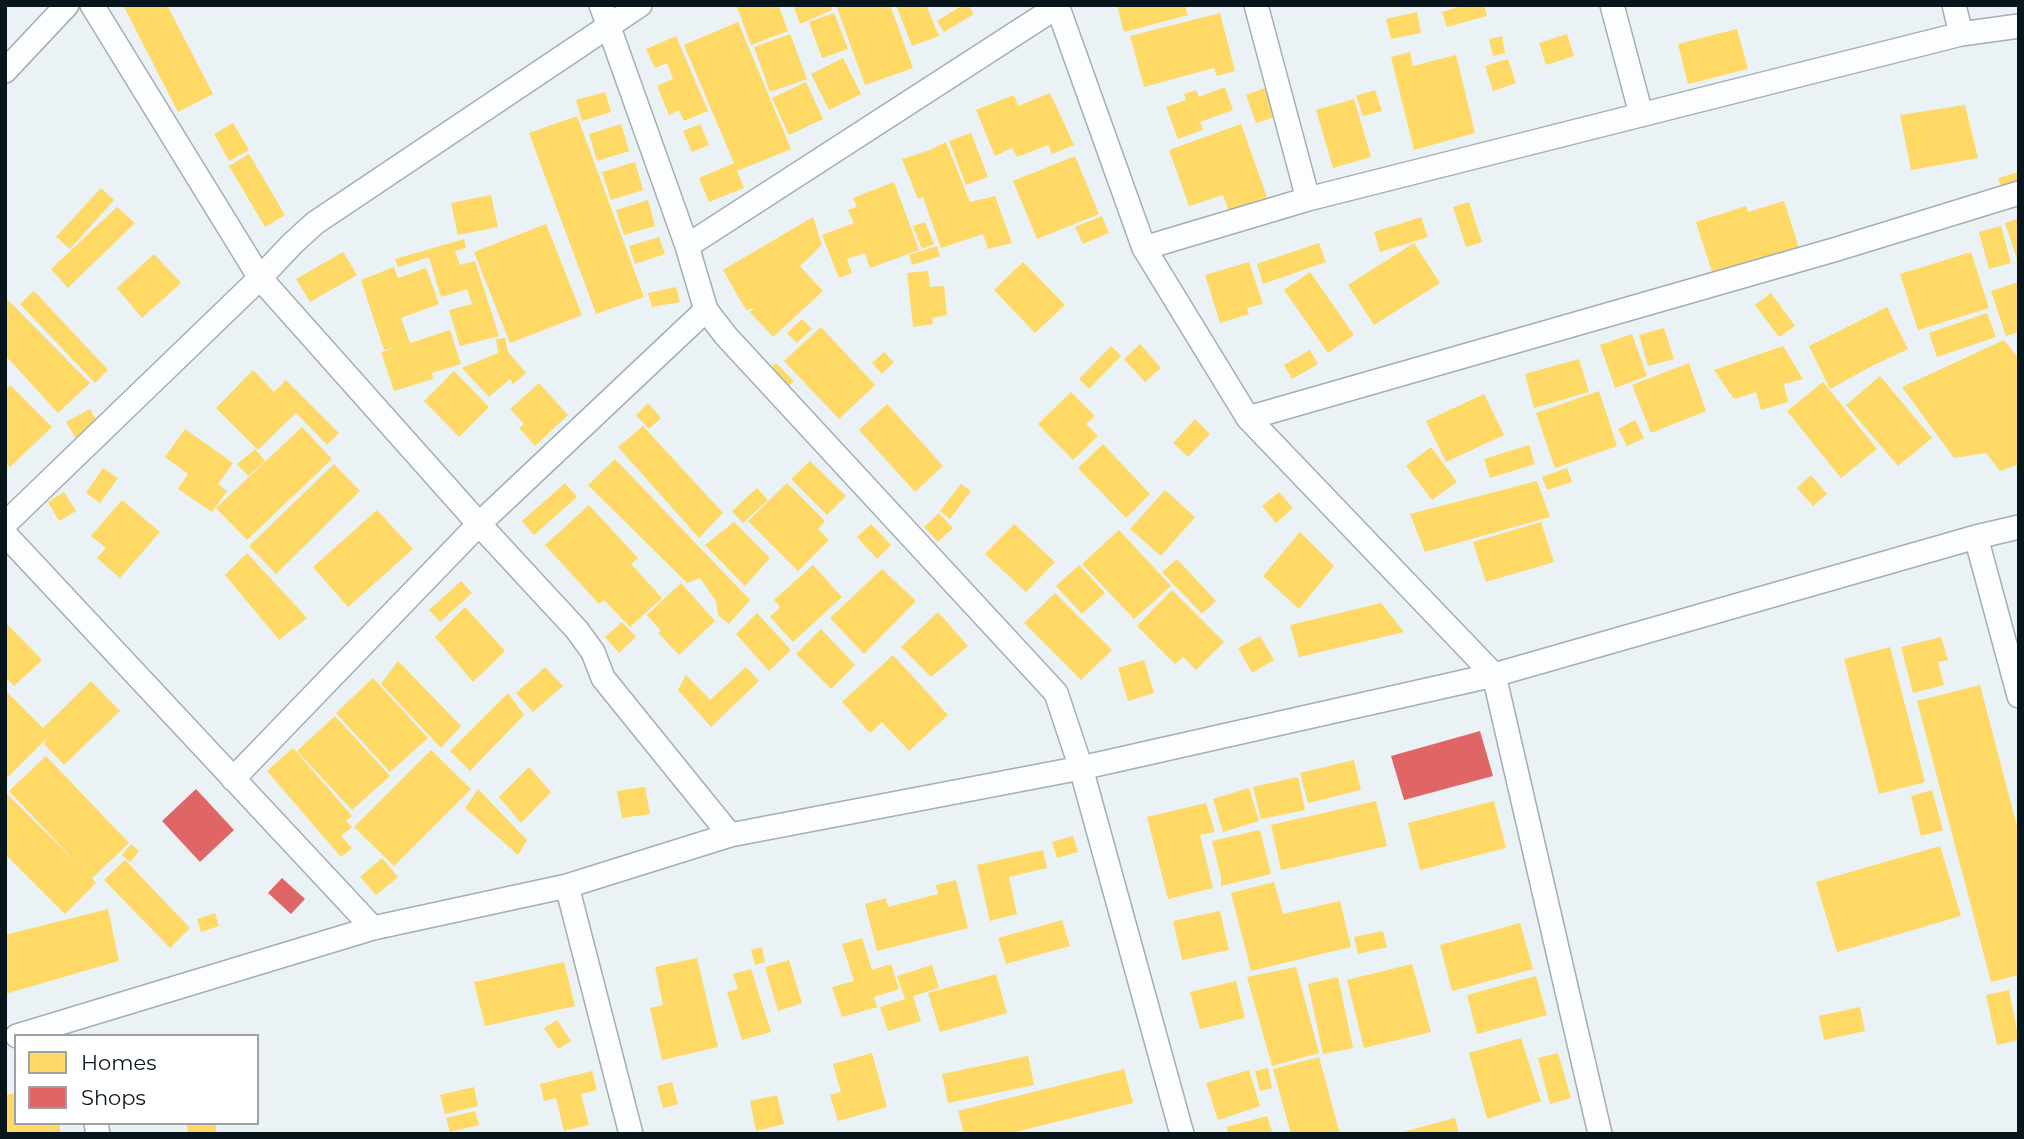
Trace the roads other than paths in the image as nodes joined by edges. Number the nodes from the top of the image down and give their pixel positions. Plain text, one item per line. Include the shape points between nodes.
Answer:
1 (67, 5) edge
2 (92, 5) edge
3 (640, 5) edge
4 (1255, 5) edge
5 (1612, 5) edge
6 (1954, 5) edge
7 (1058, 6) edge
8 (605, 15) edge
9 (2019, 26) edge
10 (1961, 34) junction
11 (5, 71) edge
12 (1641, 114) junction
13 (2019, 193) edge
14 (1307, 199) junction
15 (687, 246) junction
16 (1144, 248) junction
17 (260, 278) junction
18 (706, 310) junction
19 (1248, 418) junction
20 (5, 524) edge
21 (479, 524) junction
22 (2019, 527) edge
23 (5, 534) edge
24 (1976, 537) junction
25 (1494, 674) junction
26 (2019, 696) edge
27 (1081, 768) junction
28 (233, 779) junction
29 (730, 835) junction
30 (567, 886) junction
31 (373, 928) junction
32 (73, 1028) edge
33 (30, 1034) edge
34 (631, 1134) edge
35 (1182, 1134) edge
36 (1600, 1134) edge

1 - 11 street
2 - 17 street
3 - 8 street
4 - 14 street
5 - 12 street
6 - 10 street
7 - 15 street
7 - 16 street
8 - 15 street
8 - 17 street via 315,223
9 - 10 street
10 - 12 street
12 - 14 street
13 - 19 street
14 - 16 street
15 - 18 street
16 - 19 street
17 - 20 street
17 - 21 street
18 - 21 street
18 - 27 street via 1048,682 1056,693
19 - 25 street
21 - 28 street
21 - 29 street via 577,630 593,652 603,678
22 - 24 street
23 - 28 street
24 - 25 street
24 - 26 street
25 - 27 street
25 - 36 street
27 - 29 street
27 - 35 street
28 - 31 street
29 - 30 street
30 - 31 street
30 - 34 street
31 - 32 street
32 - 33 street

